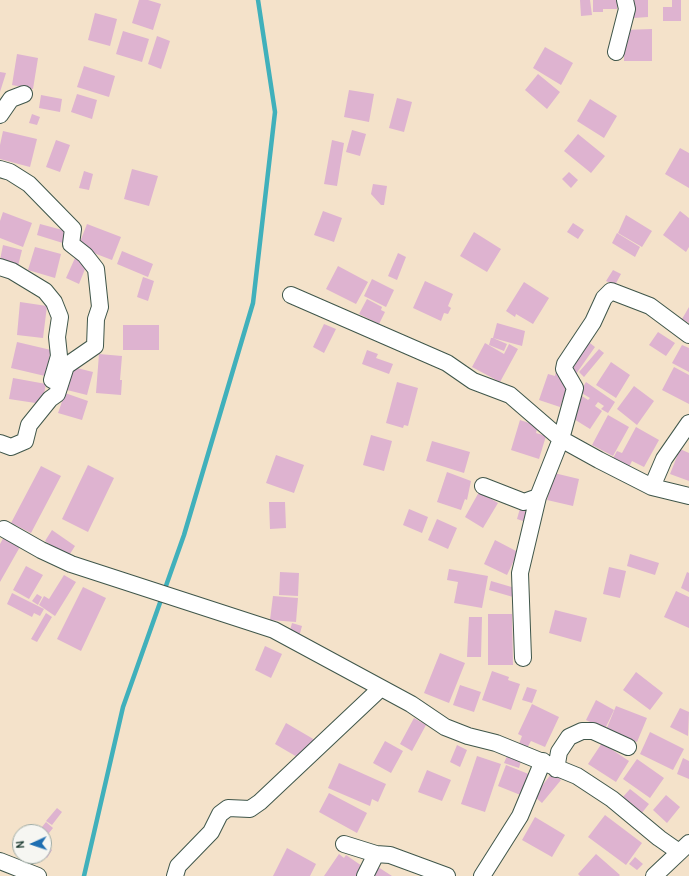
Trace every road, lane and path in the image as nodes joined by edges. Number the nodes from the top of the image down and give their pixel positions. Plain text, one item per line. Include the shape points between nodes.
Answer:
1 (625, 0) edge
2 (616, 52) dead end
3 (24, 94) dead end
4 (0, 115) edge
5 (0, 169) edge
6 (0, 267) edge
7 (291, 295) dead end
8 (689, 335) edge
9 (43, 410) junction
10 (689, 423) edge
11 (561, 439) junction
12 (0, 443) edge
13 (483, 486) dead end
14 (652, 487) junction
15 (689, 496) edge
16 (538, 497) junction
17 (4, 529) dead end
18 (523, 658) dead end
19 (381, 688) junction
20 (628, 747) dead end
21 (550, 765) junction
22 (344, 844) dead end
23 (684, 847) edge
24 (376, 854) junction
25 (0, 861) edge
26 (38, 876) edge
27 (175, 876) edge
28 (365, 876) edge
29 (447, 876) edge
30 (482, 876) edge
31 (654, 876) edge

1 - 2 street via 627,9
3 - 4 street via 11,99
5 - 9 street via 29,184 56,211 73,229 71,244 85,255 96,269 100,307 96,319 95,346 66,366 57,394
6 - 9 street via 12,271 45,291 54,302 60,317 57,337 59,356 52,376 50,396
7 - 11 street via 447,363 473,381 510,395
8 - 11 street via 650,306 611,292 604,298 593,322 565,364 564,370 574,388
9 - 12 street via 29,425 25,441 10,447
10 - 14 street via 664,459
11 - 14 street
11 - 16 street
13 - 16 street via 524,502
14 - 15 street
16 - 18 street via 520,572
17 - 19 street via 71,564 274,630
19 - 21 street via 445,727 496,743
19 - 27 street via 260,802 250,809 228,808 220,814 211,832 178,866
20 - 21 street via 593,731 582,731 569,737
21 - 23 street via 577,776 612,799 659,838
21 - 30 street
22 - 24 street
23 - 31 street
24 - 28 street
24 - 29 street via 390,855
25 - 26 street

